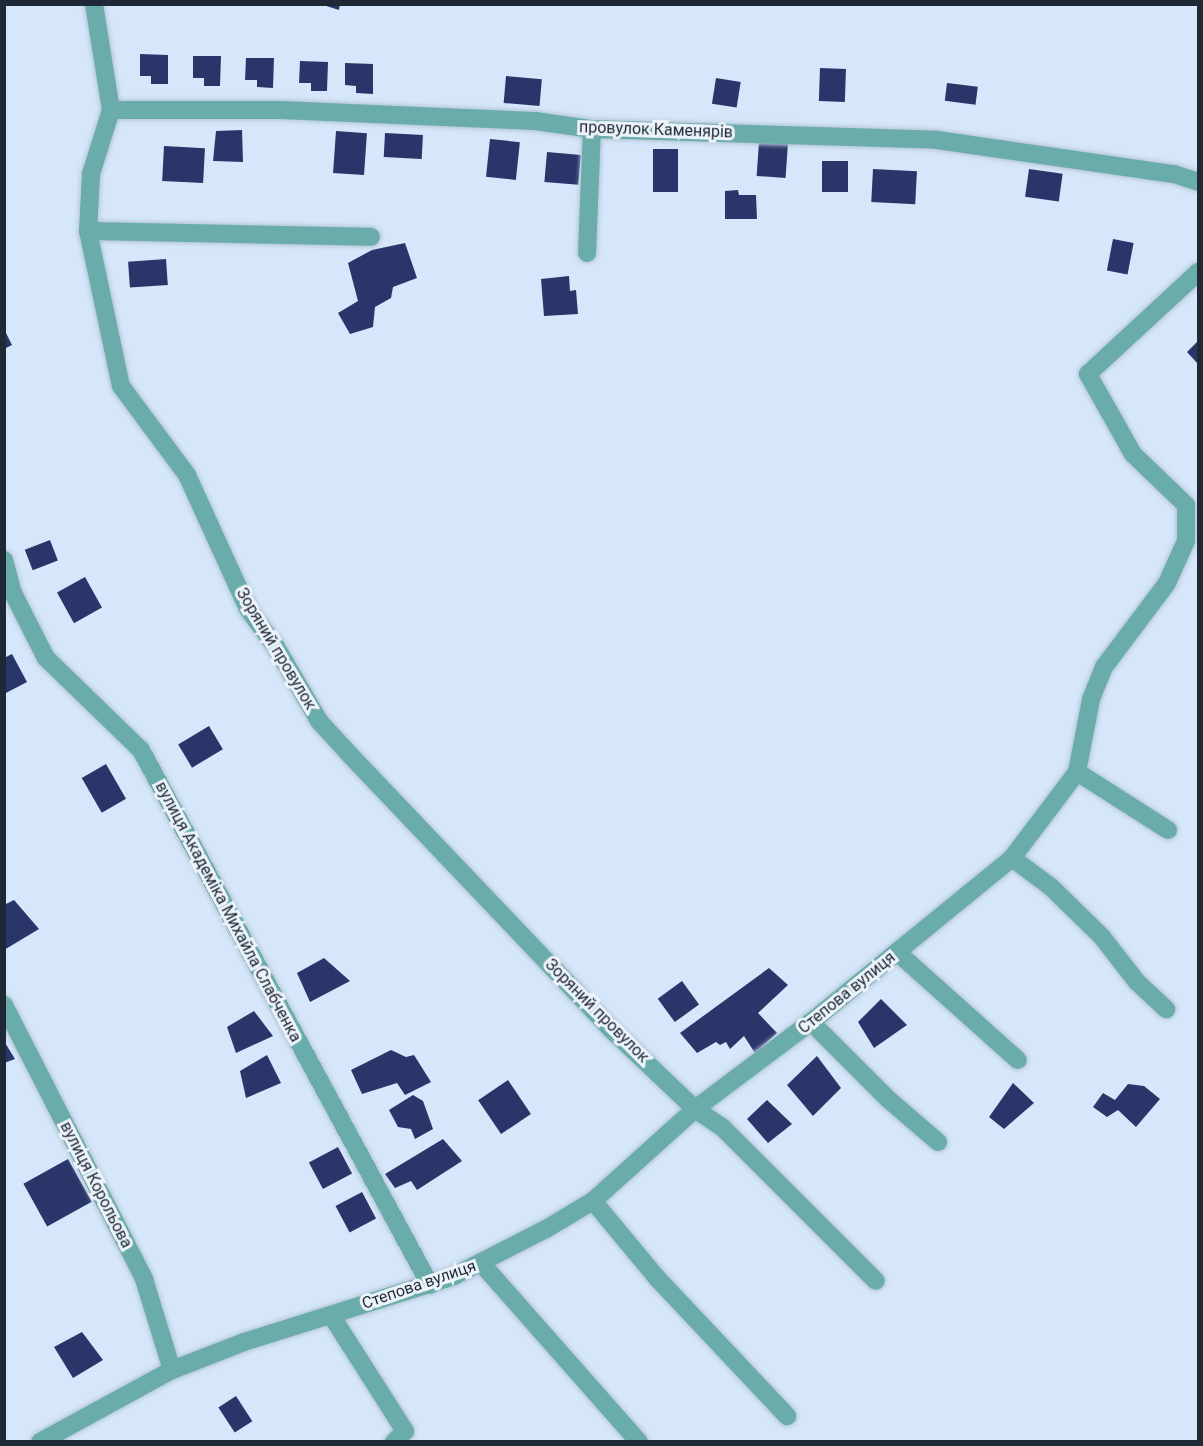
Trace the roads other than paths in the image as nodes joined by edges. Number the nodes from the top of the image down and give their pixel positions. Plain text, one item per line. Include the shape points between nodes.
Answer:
1 (94, 4) edge
2 (111, 110) junction
3 (592, 129) junction
4 (1198, 182) edge
5 (88, 231) junction
6 (371, 237) dead end
7 (587, 253) dead end
8 (1198, 272) edge
9 (4, 560) edge
10 (1077, 772) junction
11 (1168, 830) dead end
12 (1012, 858) junction
13 (897, 952) junction
14 (4, 1005) edge
15 (1166, 1009) dead end
16 (811, 1022) junction
17 (1018, 1060) dead end
18 (695, 1108) junction
19 (938, 1142) dead end
20 (593, 1201) junction
21 (482, 1264) junction
22 (876, 1281) dead end
23 (430, 1285) junction
24 (331, 1315) junction
25 (172, 1370) junction
26 (788, 1416) dead end
27 (40, 1442) edge
28 (394, 1442) edge
29 (639, 1442) edge

1 - 2 street, Зоряний провулок
2 - 3 street, провулок Каменярів via 281,110 535,121
2 - 5 street, Зоряний провулок via 91,174
3 - 4 street, провулок Каменярів via 937,140 1174,174
3 - 7 street
5 - 6 street
5 - 18 street, Зоряний провулок via 121,386 187,475 248,609 276,646 319,721 615,1033
8 - 10 street, Степова вулиця via 1088,374 1133,454 1186,505 1188,522 1180,561 1104,667 1091,699
9 - 23 street, вулиця Академіка Михайла Слабченка via 13,593 46,658 141,750
10 - 11 street
10 - 12 street, Степова вулиця
12 - 13 street, Степова вулиця
12 - 15 street via 1051,887 1102,937 1137,982
13 - 16 street, Степова вулиця
13 - 17 street
14 - 25 street, вулиця Корольова via 144,1279
16 - 18 street, Степова вулиця
16 - 19 street via 888,1100
18 - 20 street, Степова вулиця
18 - 22 street, Зоряний провулок via 723,1128
20 - 21 street, Степова вулиця
20 - 26 street via 657,1278
21 - 23 street, Степова вулиця
21 - 29 street
23 - 24 street, Степова вулиця
24 - 25 street, Степова вулиця
24 - 28 street via 405,1431
25 - 27 street, Степова вулиця

